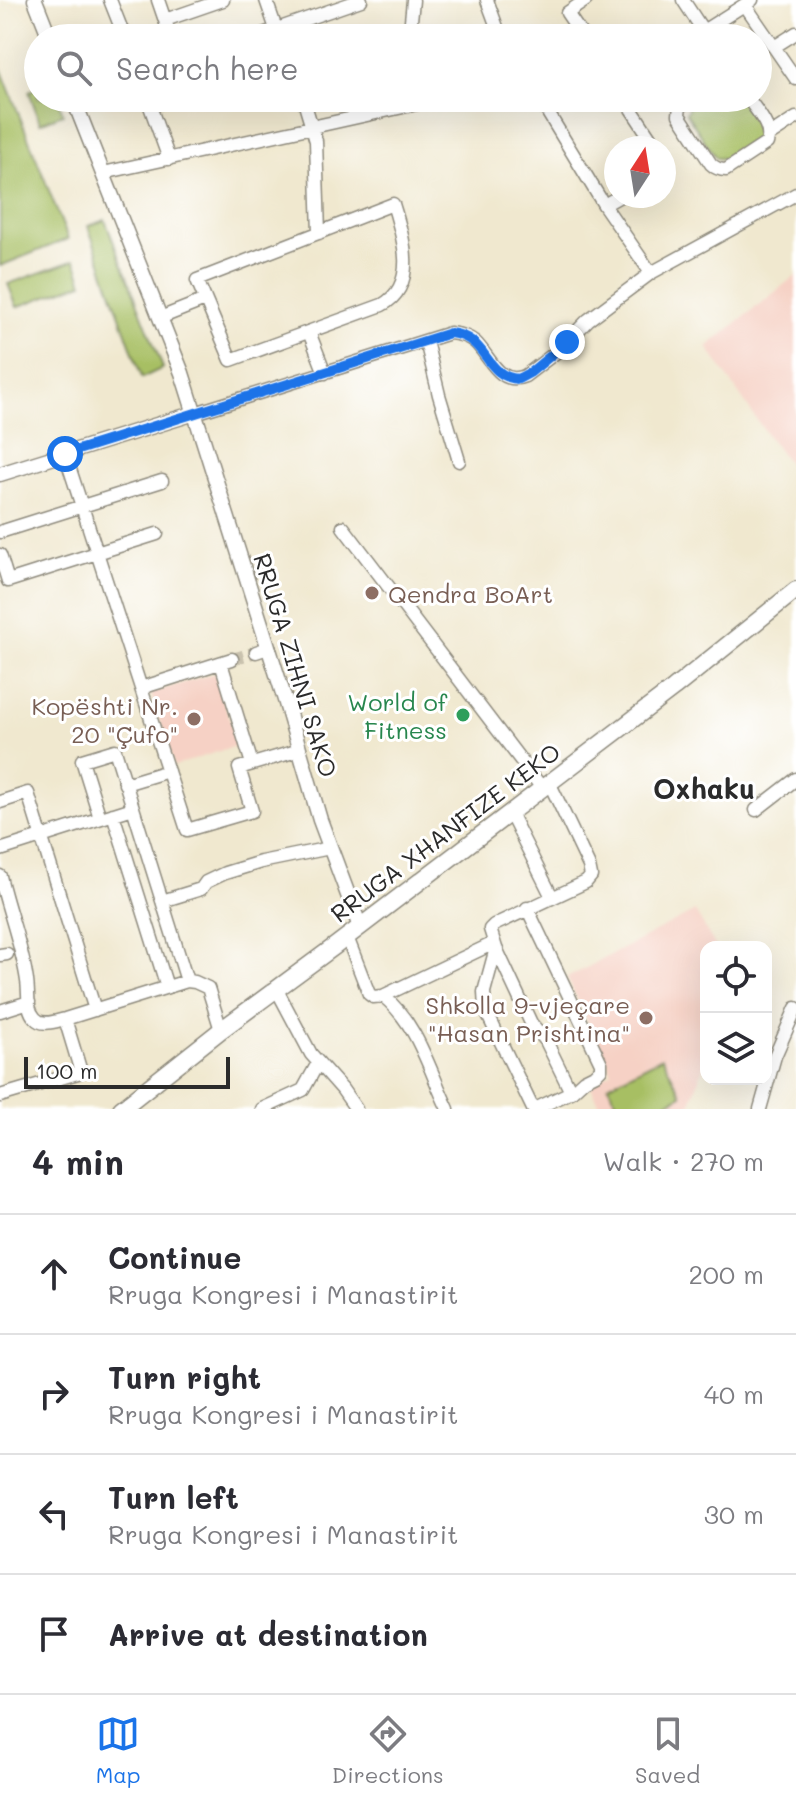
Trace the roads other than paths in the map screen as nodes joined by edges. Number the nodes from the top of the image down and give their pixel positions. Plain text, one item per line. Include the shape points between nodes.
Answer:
1 (35, 0) edge
2 (110, 0) edge
3 (158, 0) edge
4 (223, 0) edge
5 (266, 0) edge
6 (361, 0) edge
7 (413, 0) edge
8 (487, 0) edge
9 (586, 0) edge
10 (683, 0) edge
11 (748, 2) edge
12 (322, 6) edge
13 (165, 20) junction
14 (44, 24) edge
15 (119, 24) edge
16 (166, 24) edge
17 (270, 24) edge
18 (289, 24) edge
19 (411, 24) edge
20 (496, 24) edge
21 (574, 24) edge
22 (695, 24) edge
23 (718, 24) edge
24 (761, 24) edge
25 (796, 33) edge
26 (772, 44) edge
27 (774, 47) junction
28 (796, 79) edge
29 (79, 112) edge
30 (153, 112) edge
31 (308, 112) edge
32 (361, 112) edge
33 (376, 112) edge
34 (548, 112) edge
35 (633, 112) edge
36 (679, 112) edge
37 (757, 112) edge
38 (362, 115) junction
39 (796, 118) edge
40 (312, 126) junction
41 (770, 135) junction
42 (649, 136) edge
43 (169, 159) junction
44 (103, 173) junction
45 (796, 194) edge
46 (604, 205) edge
47 (606, 208) edge
48 (319, 233) junction
49 (651, 273) junction
50 (205, 300) junction
51 (160, 318) junction
52 (309, 332) junction
53 (426, 341) junction
54 (325, 373) junction
55 (195, 413) junction
56 (65, 454) junction
57 (459, 461) dead end
58 (0, 474) edge
59 (162, 481) dead end
60 (82, 506) junction
61 (343, 527) dead end
62 (0, 532) edge
63 (157, 534) dead end
64 (97, 553) junction
65 (0, 555) edge
66 (796, 590) edge
67 (141, 688) junction
68 (300, 750) junction
69 (252, 764) junction
70 (168, 771) junction
71 (796, 779) edge
72 (125, 784) junction
73 (546, 785) junction
74 (0, 802) edge
75 (133, 808) junction
76 (756, 810) dead end
77 (510, 813) junction
78 (106, 816) junction
79 (41, 836) junction
80 (330, 848) junction
81 (0, 850) edge
82 (0, 876) edge
83 (2, 893) edge
84 (552, 897) junction
85 (162, 901) junction
86 (527, 908) junction
87 (360, 927) junction
88 (347, 937) junction
89 (495, 946) junction
90 (187, 981) junction
91 (167, 987) junction
92 (277, 990) junction
93 (383, 996) junction
94 (29, 1002) junction
95 (796, 1008) edge
96 (95, 1010) junction
97 (0, 1011) edge
98 (65, 1019) junction
99 (221, 1030) junction
100 (318, 1063) junction
101 (571, 1092) junction
102 (0, 1096) edge
103 (278, 1106) edge
104 (121, 1109) edge
105 (262, 1109) edge
106 (356, 1109) edge
107 (448, 1109) edge
108 (534, 1109) edge
109 (760, 1109) edge

1 - 14 street
2 - 15 street
3 - 13 street
4 - 13 street
5 - 17 street
6 - 12 street
7 - 19 street
8 - 20 street
9 - 21 street via 567,13
10 - 22 street
11 - 23 street
11 - 24 street
12 - 18 street
13 - 16 street
25 - 27 street
26 - 27 street
27 - 28 street
29 - 44 street, RRUGA ZIHNI SAKO
30 - 43 street
31 - 40 street
32 - 38 street
33 - 38 street
34 - 46 street
35 - 42 street
36 - 41 street via 718,169 726,170 767,143
37 - 41 street
38 - 40 street
39 - 41 street
40 - 43 street
40 - 48 street
43 - 44 street
44 - 51 street, RRUGA ZIHNI SAKO
45 - 49 street
47 - 49 street
48 - 50 street via 197,280
48 - 52 street via 393,204 405,263 392,300
49 - 53 street via 518,379 503,376 467,337 450,333
50 - 51 street
50 - 52 street via 231,360
51 - 55 street, RRUGA ZIHNI SAKO
52 - 54 street
53 - 54 street
53 - 57 street
54 - 55 street
55 - 56 street
55 - 68 street, RRUGA ZIHNI SAKO via 262,650
56 - 58 street
56 - 60 street
59 - 60 street
60 - 62 street
60 - 64 street
61 - 73 street
63 - 64 street
64 - 65 street via 8,581
64 - 67 street
66 - 73 main road, RRUGA XHANFIZE KEKO
67 - 69 street via 226,661
67 - 70 street
68 - 69 street
68 - 80 street, RRUGA ZIHNI SAKO
69 - 70 street via 239,768 252,811 187,830
70 - 72 street
71 - 76 street
72 - 75 street
72 - 78 street via 115,750 82,760
73 - 77 main road, RRUGA XHANFIZE KEKO
73 - 84 street via 591,876
74 - 79 street via 28,793
75 - 78 street
75 - 85 street
77 - 84 street
77 - 87 main road, RRUGA XHANFIZE KEKO
78 - 79 street
78 - 91 street
79 - 81 street
79 - 96 street
80 - 85 street via 225,873 201,889
80 - 87 street, RRUGA ZIHNI SAKO
82 - 83 street
83 - 94 street via 21,950
84 - 86 street
85 - 90 street
86 - 89 street via 490,929
86 - 101 street via 601,1063 596,1074
87 - 88 main road, RRUGA XHANFIZE KEKO
88 - 92 main road, RRUGA XHANFIZE KEKO
88 - 93 street via 369,994
89 - 93 street
89 - 101 street
89 - 108 street via 485,1009
90 - 91 street
90 - 99 street via 208,988
91 - 96 street
92 - 99 main road, RRUGA XHANFIZE KEKO
92 - 100 street
93 - 107 street via 413,1031
94 - 97 street
94 - 98 street via 38,1021
95 - 109 street
96 - 98 street
98 - 102 street via 81,1072
99 - 104 main road, RRUGA XHANFIZE KEKO
100 - 103 street via 303,1090
100 - 106 street
101 - 108 street
103 - 105 street

